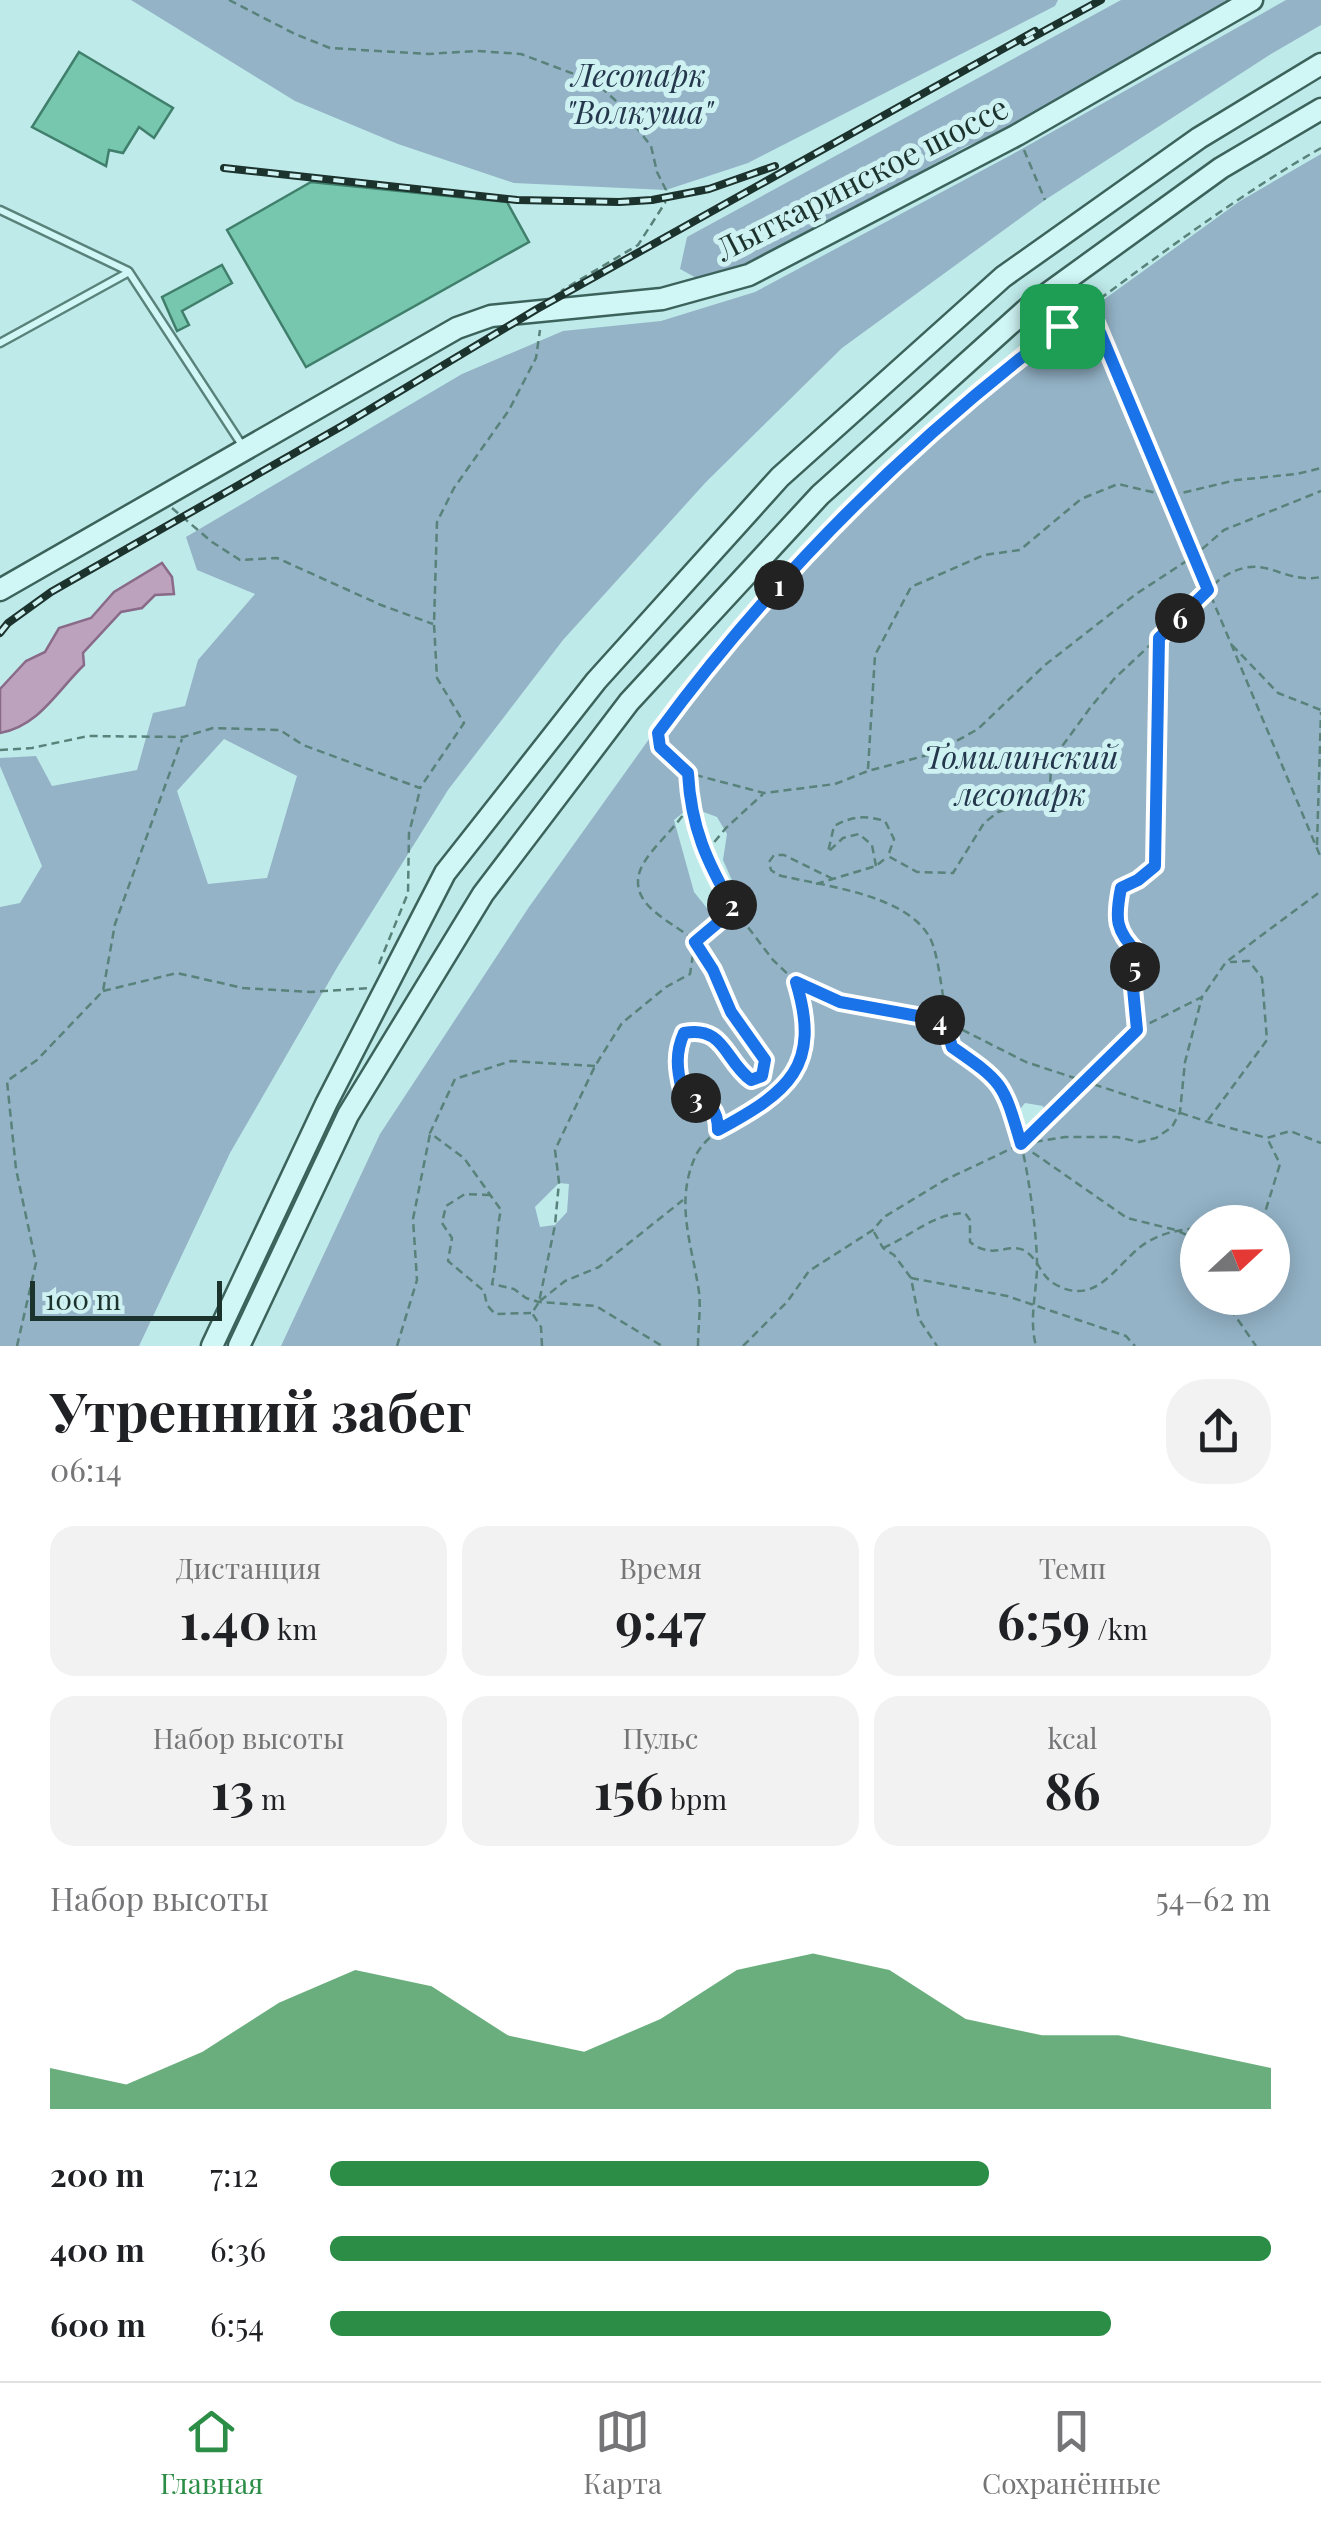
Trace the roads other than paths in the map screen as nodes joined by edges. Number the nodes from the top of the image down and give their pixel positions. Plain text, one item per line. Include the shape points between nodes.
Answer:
1 (1252, 0) edge
2 (1321, 64) edge
3 (1321, 109) edge
4 (0, 210) edge
5 (129, 272) junction
6 (0, 342) edge
7 (245, 451) junction
8 (0, 590) edge
9 (212, 1346) edge
10 (239, 1346) edge

1 - 7 main road, Лыткаринское шоссе via 1017,135 749,275 662,299 547,303 491,316 457,328
2 - 9 main road via 1198,138 1003,277 780,477 596,682 445,873
3 - 10 main road via 1221,168 1030,306 820,495 629,702 483,894 348,1115
4 - 5 lane
5 - 6 lane
5 - 7 lane
7 - 8 main road, Лыткаринское шоссе

